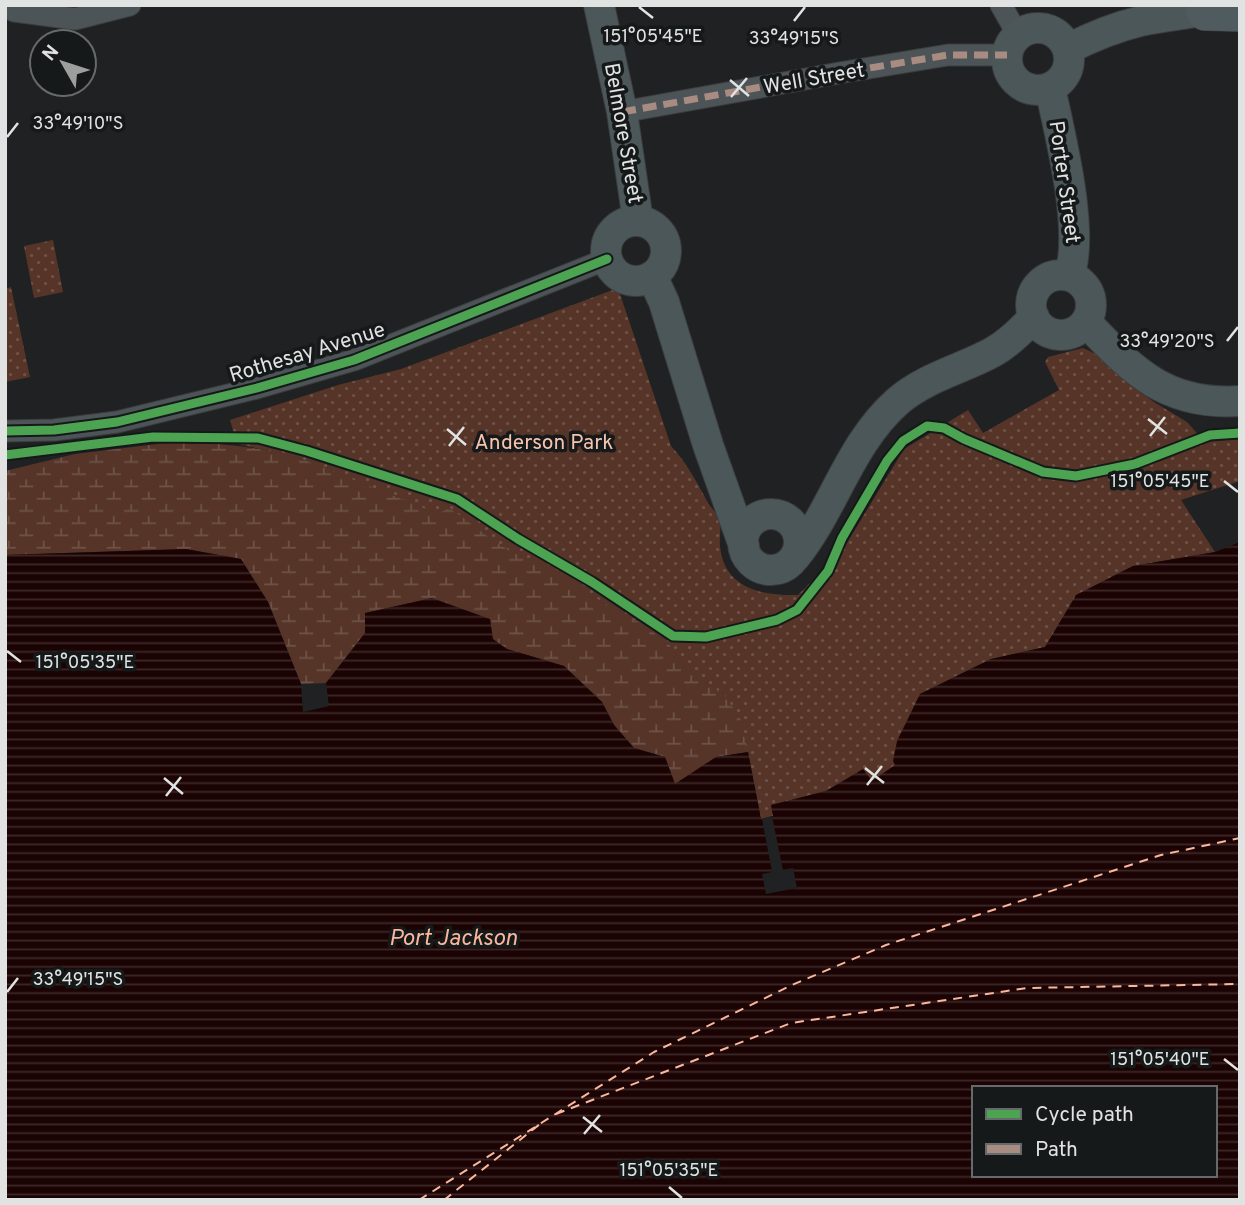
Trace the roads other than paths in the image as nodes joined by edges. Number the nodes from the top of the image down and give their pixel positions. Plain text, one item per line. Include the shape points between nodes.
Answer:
1 (130, 5) edge
2 (599, 5) edge
3 (1001, 5) edge
4 (1223, 10) edge
5 (12, 13) edge
6 (1012, 45) junction
7 (1068, 49) junction
8 (1050, 88) junction
9 (622, 112) junction
10 (638, 221) junction
11 (607, 259) junction
12 (652, 276) junction
13 (1069, 276) junction
14 (1034, 317) junction
15 (1086, 322) junction
16 (1240, 401) edge
17 (5, 431) edge
18 (720, 474) junction
19 (836, 487) junction
20 (773, 514) junction
21 (744, 547) junction
22 (795, 557) junction

1 - 5 street via 75,19
2 - 9 main road, Belmore Street
3 - 6 street
4 - 7 main road via 1143,20
6 - 7 main road via 1032,28 1047,29 1060,36
6 - 8 main road via 1009,71 1019,84 1034,90
6 - 9 street, Well Street
7 - 8 main road via 1067,72
8 - 13 main road, Porter Street via 1075,229
9 - 10 main road, Belmore Street
10 - 11 main road via 613,232
10 - 12 main road via 656,228 665,243 664,262
11 - 12 main road via 625,279
11 - 17 street, Rothesay Avenue via 354,360 257,388 117,422
12 - 18 main road
13 - 14 main road via 1052,276 1040,283 1032,298
13 - 15 main road via 1085,286 1091,300
14 - 15 main road via 1041,327 1059,335
14 - 19 main road via 993,352 929,380 899,400 864,440
15 - 16 main road via 1154,384 1202,401
18 - 20 main road via 751,502
18 - 21 main road
19 - 20 main road via 800,510
19 - 22 main road
20 - 21 main road via 752,521
20 - 22 main road via 793,523 799,549
21 - 22 main road via 761,568 780,569

